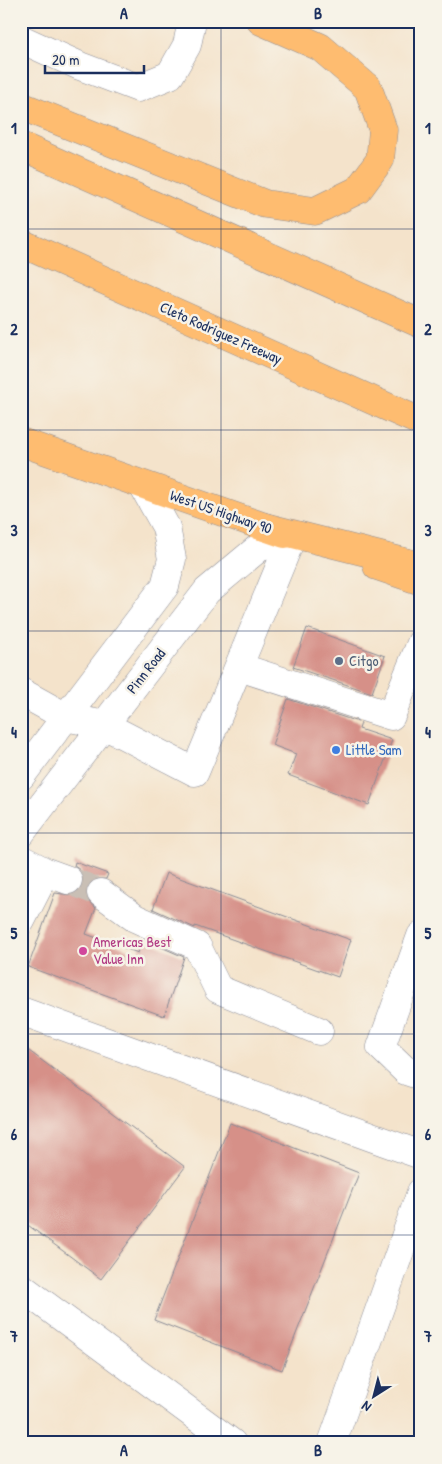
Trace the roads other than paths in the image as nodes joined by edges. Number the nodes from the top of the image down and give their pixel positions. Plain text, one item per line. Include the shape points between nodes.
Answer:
1 (192, 21) edge
2 (261, 21) edge
3 (21, 39) edge
4 (21, 106) edge
5 (21, 146) edge
6 (21, 243) edge
7 (421, 324) edge
8 (421, 422) edge
9 (21, 442) edge
10 (144, 486) junction
11 (261, 526) junction
12 (292, 537) junction
13 (421, 566) edge
14 (421, 581) edge
15 (421, 643) edge
16 (239, 667) junction
17 (21, 692) edge
18 (66, 717) junction
19 (104, 725) junction
20 (21, 776) edge
21 (21, 833) edge
22 (21, 859) edge
23 (101, 893) tunnel mouth
24 (21, 921) edge
25 (421, 936) edge
26 (21, 1011) edge
27 (319, 1031) dead end
28 (421, 1076) edge
29 (421, 1155) edge
30 (421, 1192) edge
31 (21, 1287) edge
32 (232, 1443) edge
33 (332, 1443) edge

1 - 3 street via 187,45 170,75 138,88
2 - 4 main road via 320,47 368,88 383,130 380,160 358,190 314,211 265,204
5 - 7 main road
6 - 8 main road, Cleto Rodriguez Freeway
9 - 10 main road, West US Highway 90
10 - 11 main road, West US Highway 90
10 - 18 street via 166,527 172,559 165,586
11 - 12 main road, West US Highway 90
11 - 13 main road
12 - 14 main road, West US Highway 90
12 - 16 street
12 - 19 street, Pinn Road via 260,546 207,591
15 - 16 street via 391,716
16 - 19 street via 195,772
17 - 18 street
18 - 19 street
18 - 20 street
19 - 21 street, Pinn Road
22 - 24 street via 57,876
23 - 27 street via 135,918 197,946 218,989
25 - 28 street via 381,1047 406,1071
26 - 29 street
30 - 33 street
31 - 32 street

